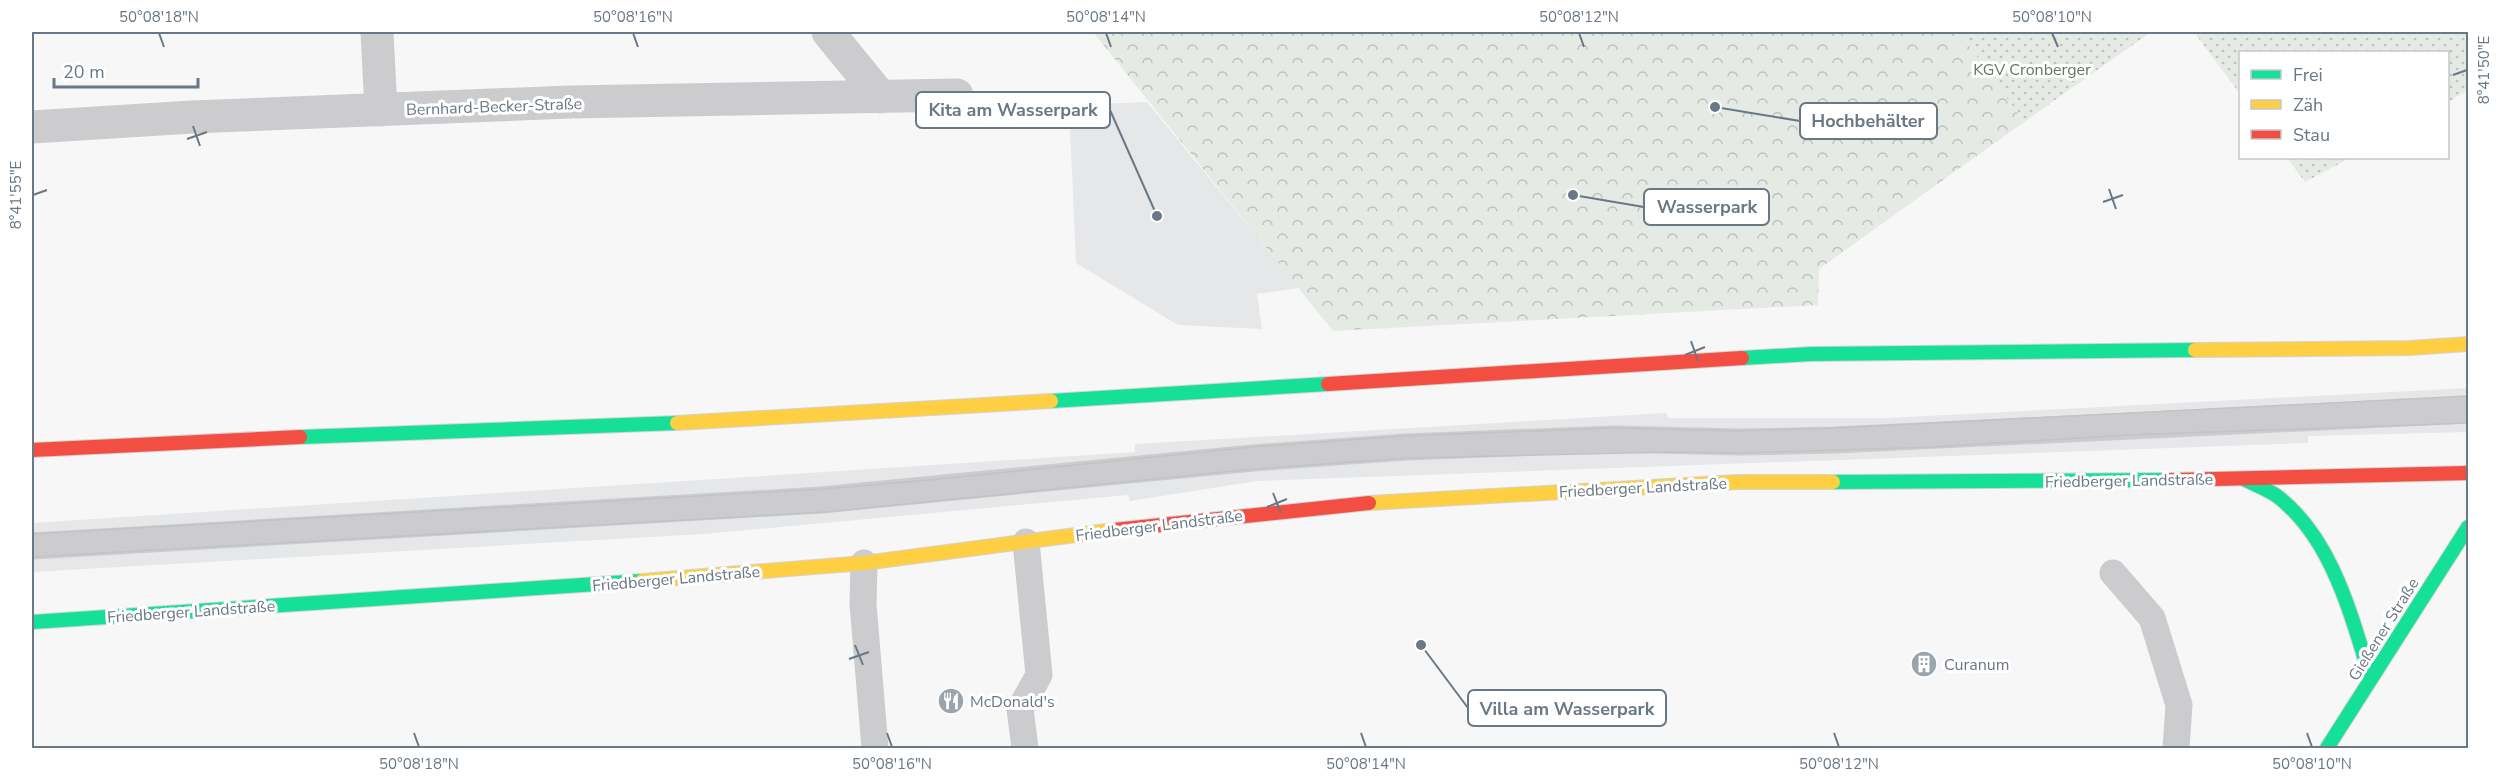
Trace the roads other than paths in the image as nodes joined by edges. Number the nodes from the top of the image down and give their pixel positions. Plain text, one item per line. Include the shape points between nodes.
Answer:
1 (377, 32) edge
2 (828, 32) edge
3 (957, 95) dead end
4 (881, 97) junction
5 (381, 110) junction
6 (32, 128) edge
7 (2469, 344) edge
8 (2469, 411) edge
9 (32, 450) edge
10 (2469, 473) edge
11 (2244, 479) junction
12 (2469, 527) edge
13 (1026, 542) junction
14 (32, 546) edge
15 (864, 563) junction
16 (2113, 573) dead end
17 (32, 622) edge
18 (2371, 679) junction
19 (876, 748) edge
20 (1025, 748) edge
21 (2176, 748) edge
22 (2327, 748) edge

1 - 5 street
2 - 4 street
3 - 4 street, Bernhard-Becker-Straße
4 - 5 street, Bernhard-Becker-Straße via 570,102
5 - 6 street, Bernhard-Becker-Straße
7 - 9 main road via 2410,348 1811,354 721,422
8 - 14 lane via 1835,440 1614,440 1406,447 821,500
10 - 11 main road, Friedberger Landstraße
11 - 13 main road, Friedberger Landstraße via 1726,482 1348,504
11 - 18 main road via 2280,498 2325,554
12 - 18 main road, Gießener Straße
13 - 15 main road, Friedberger Landstraße
13 - 20 lane via 1039,675 1020,710
15 - 17 main road, Friedberger Landstraße
15 - 19 lane via 863,604
16 - 21 lane via 2152,618 2179,705
18 - 22 main road, Gießener Straße

